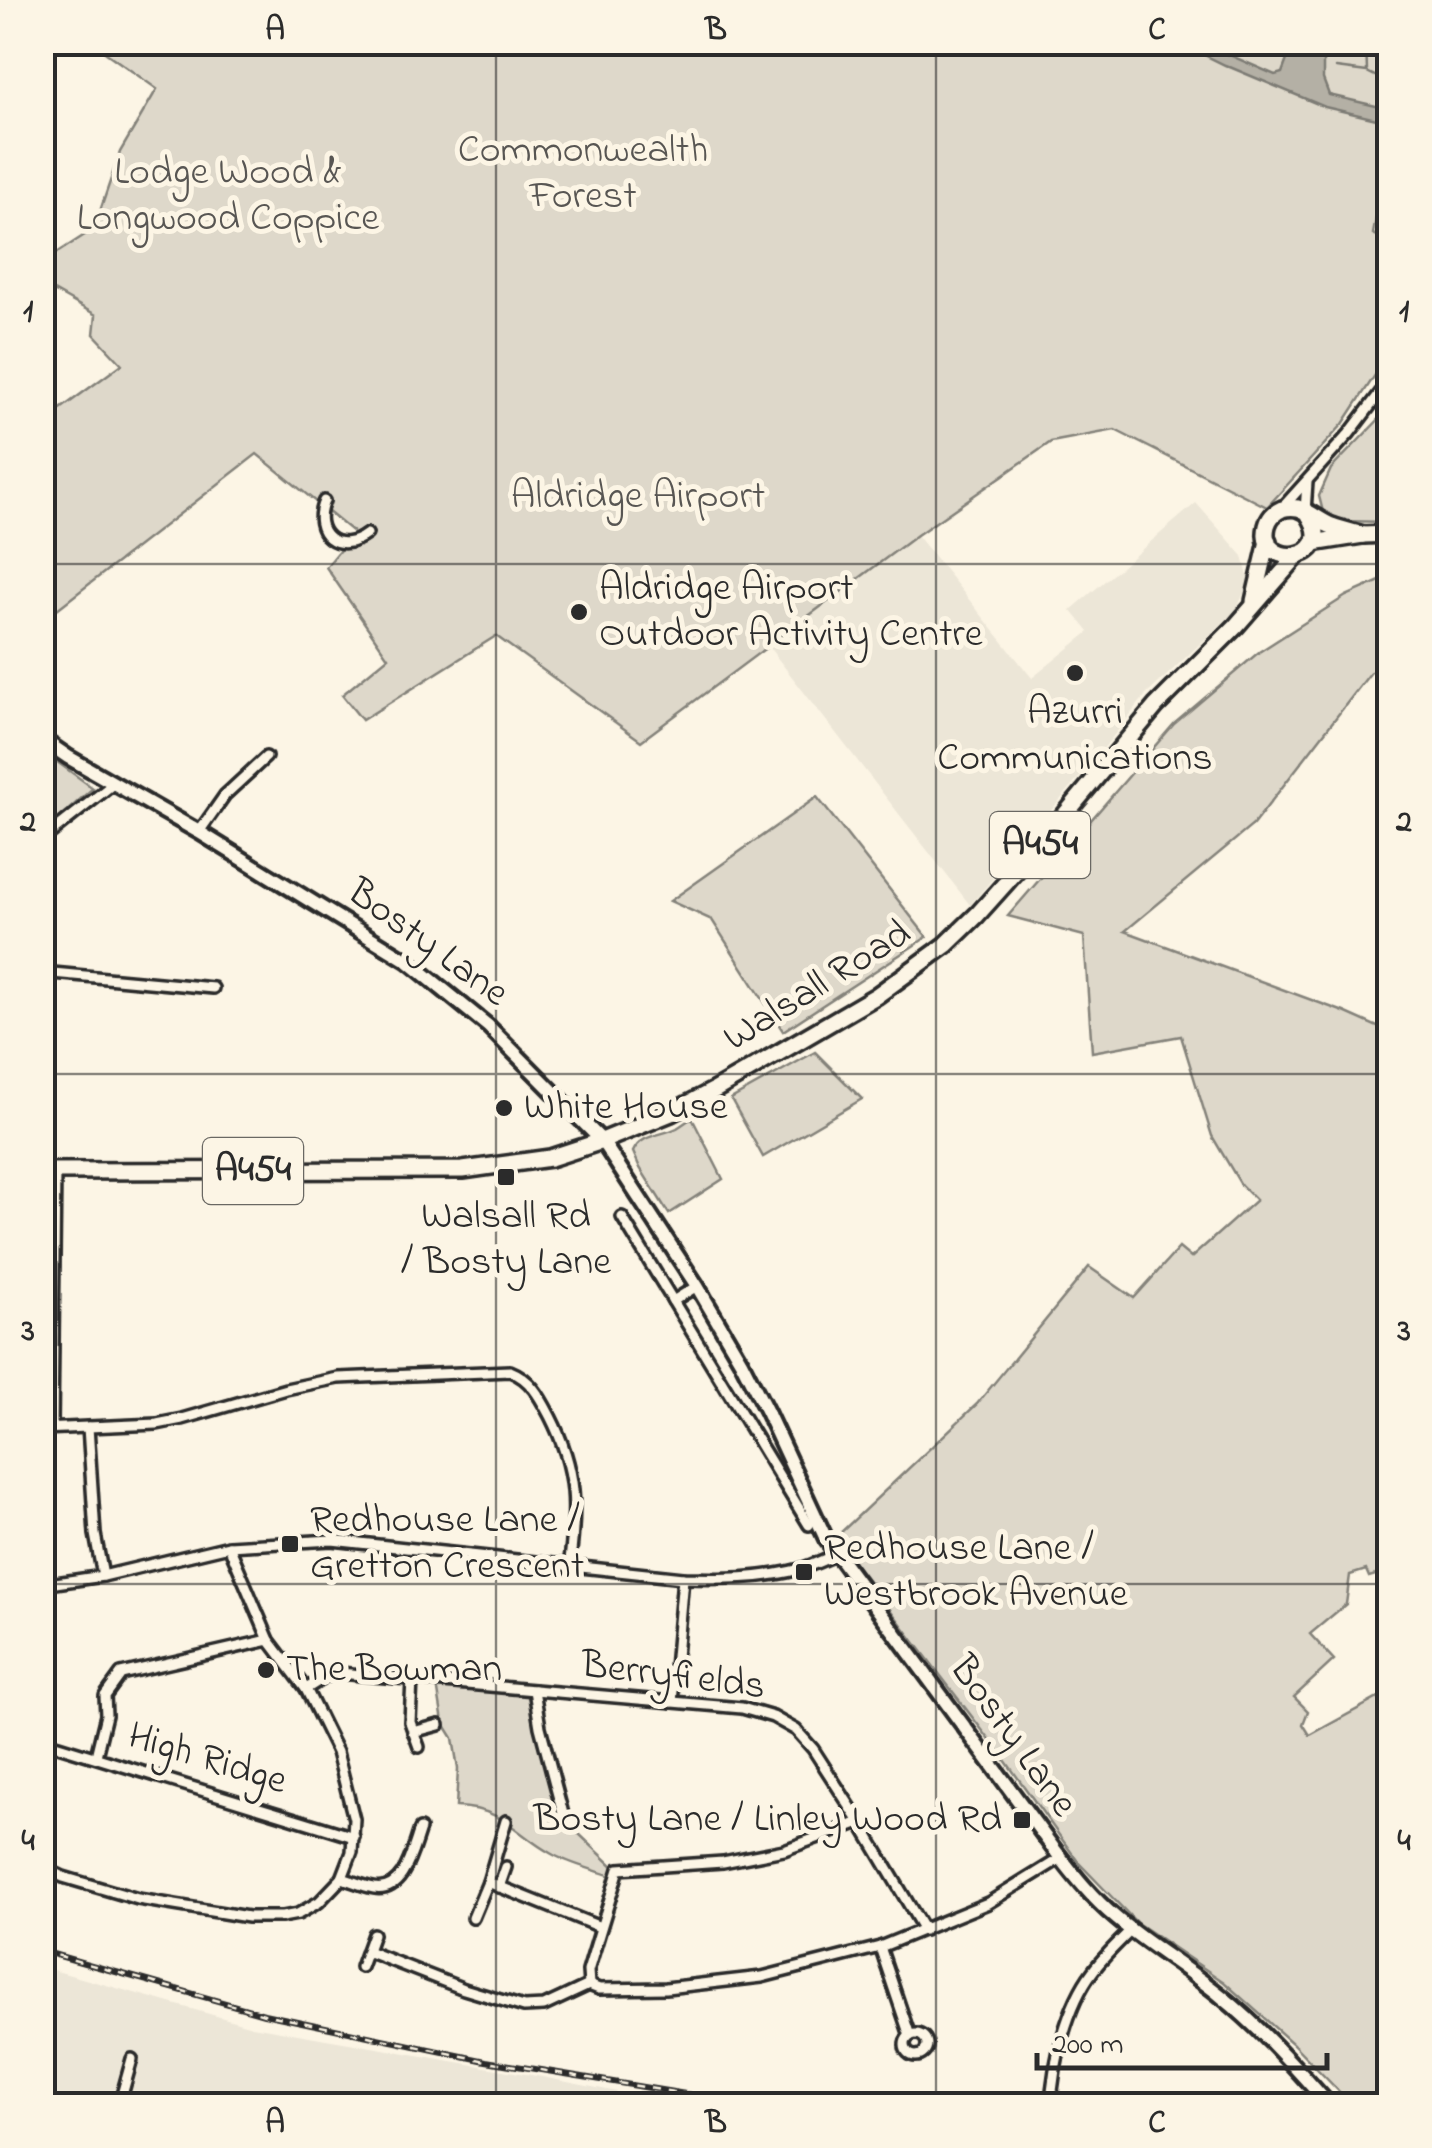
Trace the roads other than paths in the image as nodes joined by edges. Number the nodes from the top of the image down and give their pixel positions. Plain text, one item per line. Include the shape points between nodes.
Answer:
1 (1390, 380) edge
2 (1307, 482) junction
3 (324, 500) dead end
4 (1278, 511) junction
5 (1307, 514) junction
6 (367, 534) dead end
7 (1390, 534) edge
8 (1362, 535) junction
9 (1268, 541) junction
10 (1313, 543) junction
11 (1297, 556) junction
12 (1253, 605) junction
13 (42, 739) edge
14 (266, 758) dead end
15 (113, 784) junction
16 (199, 832) junction
17 (42, 840) edge
18 (42, 972) edge
19 (200, 975) dead end
20 (196, 988) junction
21 (213, 988) dead end
22 (602, 1141) junction
23 (49, 1171) edge
24 (622, 1216) dead end
25 (697, 1286) junction
26 (673, 1301) junction
27 (88, 1427) junction
28 (47, 1429) edge
29 (809, 1525) dead end
30 (229, 1546) junction
31 (836, 1554) junction
32 (568, 1568) junction
33 (103, 1576) junction
34 (683, 1578) junction
35 (42, 1585) edge
36 (269, 1640) junction
37 (412, 1678) junction
38 (306, 1689) junction
39 (534, 1690) junction
40 (672, 1702) junction
41 (440, 1725) dead end
42 (413, 1732) junction
43 (42, 1742) edge
44 (419, 1747) dead end
45 (96, 1756) junction
46 (563, 1814) dead end
47 (506, 1821) dead end
48 (860, 1822) junction
49 (420, 1829) dead end
50 (354, 1838) junction
51 (415, 1843) junction
52 (428, 1848) dead end
53 (1061, 1858) junction
54 (42, 1867) edge
55 (506, 1867) dead end
56 (342, 1878) junction
57 (488, 1882) junction
58 (499, 1886) junction
59 (474, 1918) dead end
60 (600, 1927) junction
61 (924, 1930) junction
62 (1131, 1930) junction
63 (373, 1934) dead end
64 (880, 1948) junction
65 (367, 1951) junction
66 (361, 1967) dead end
67 (589, 1985) junction
68 (910, 2036) dead end
69 (132, 2059) dead end
70 (119, 2106) edge
71 (1052, 2106) edge
72 (1330, 2106) edge

1 - 2 street
2 - 4 street
2 - 5 street
3 - 6 street via 318,514 334,542
4 - 5 main road
4 - 9 main road via 1268,524
5 - 8 main road
5 - 10 main road via 1315,527
7 - 8 main road
8 - 10 main road
9 - 11 main road via 1278,553
9 - 12 main road, Walsall Road / A454
10 - 11 main road
11 - 12 main road, Walsall Road / A454
12 - 22 main road, Walsall Road / A454 via 946,945 876,996 714,1091
13 - 15 main road, Bosty Lane
14 - 16 street via 224,794
15 - 16 main road, Bosty Lane
15 - 17 street
16 - 22 main road, Bosty Lane via 408,961 488,1026
18 - 20 street
19 - 20 street
20 - 21 street
22 - 23 main road, Walsall Road / A454 via 550,1158 463,1170
22 - 25 main road, Bosty Lane
23 - 28 street
24 - 26 street
25 - 26 street
25 - 31 main road, Bosty Lane
26 - 29 street
27 - 28 street
27 - 32 street via 157,1424 338,1378 510,1371 529,1382 564,1444 574,1496
27 - 33 street
30 - 32 street via 332,1540
30 - 33 street
30 - 36 street
31 - 34 street via 776,1573
31 - 53 main road, Bosty Lane
32 - 34 street
33 - 35 street
34 - 40 street
36 - 38 street
36 - 45 street via 121,1674 105,1696
37 - 38 street, Berryfields via 339,1673
37 - 39 street, Berryfields
37 - 42 street
38 - 50 street via 342,1766
39 - 40 street, Berryfields
39 - 46 street
40 - 48 street, Berryfields via 742,1708 796,1730
41 - 42 street
42 - 44 street
43 - 45 street, High Ridge
45 - 50 street, High Ridge
47 - 57 street
48 - 60 street via 784,1850 723,1862 619,1869
48 - 61 street, Berryfields
49 - 51 street
50 - 56 street
51 - 52 street
51 - 56 street via 392,1885 374,1888
53 - 61 street via 988,1903
53 - 62 main road, Bosty Lane
54 - 56 street via 138,1899 248,1917 298,1914
55 - 58 street
57 - 58 street
57 - 59 street
58 - 60 street
60 - 67 street
61 - 64 street
62 - 71 street via 1075,2001
62 - 72 main road, Bosty Lane via 1247,2018
63 - 65 street
64 - 67 street via 762,1977 666,1988
64 - 68 street
65 - 66 street
65 - 67 street via 524,2006 544,2006
69 - 70 street

